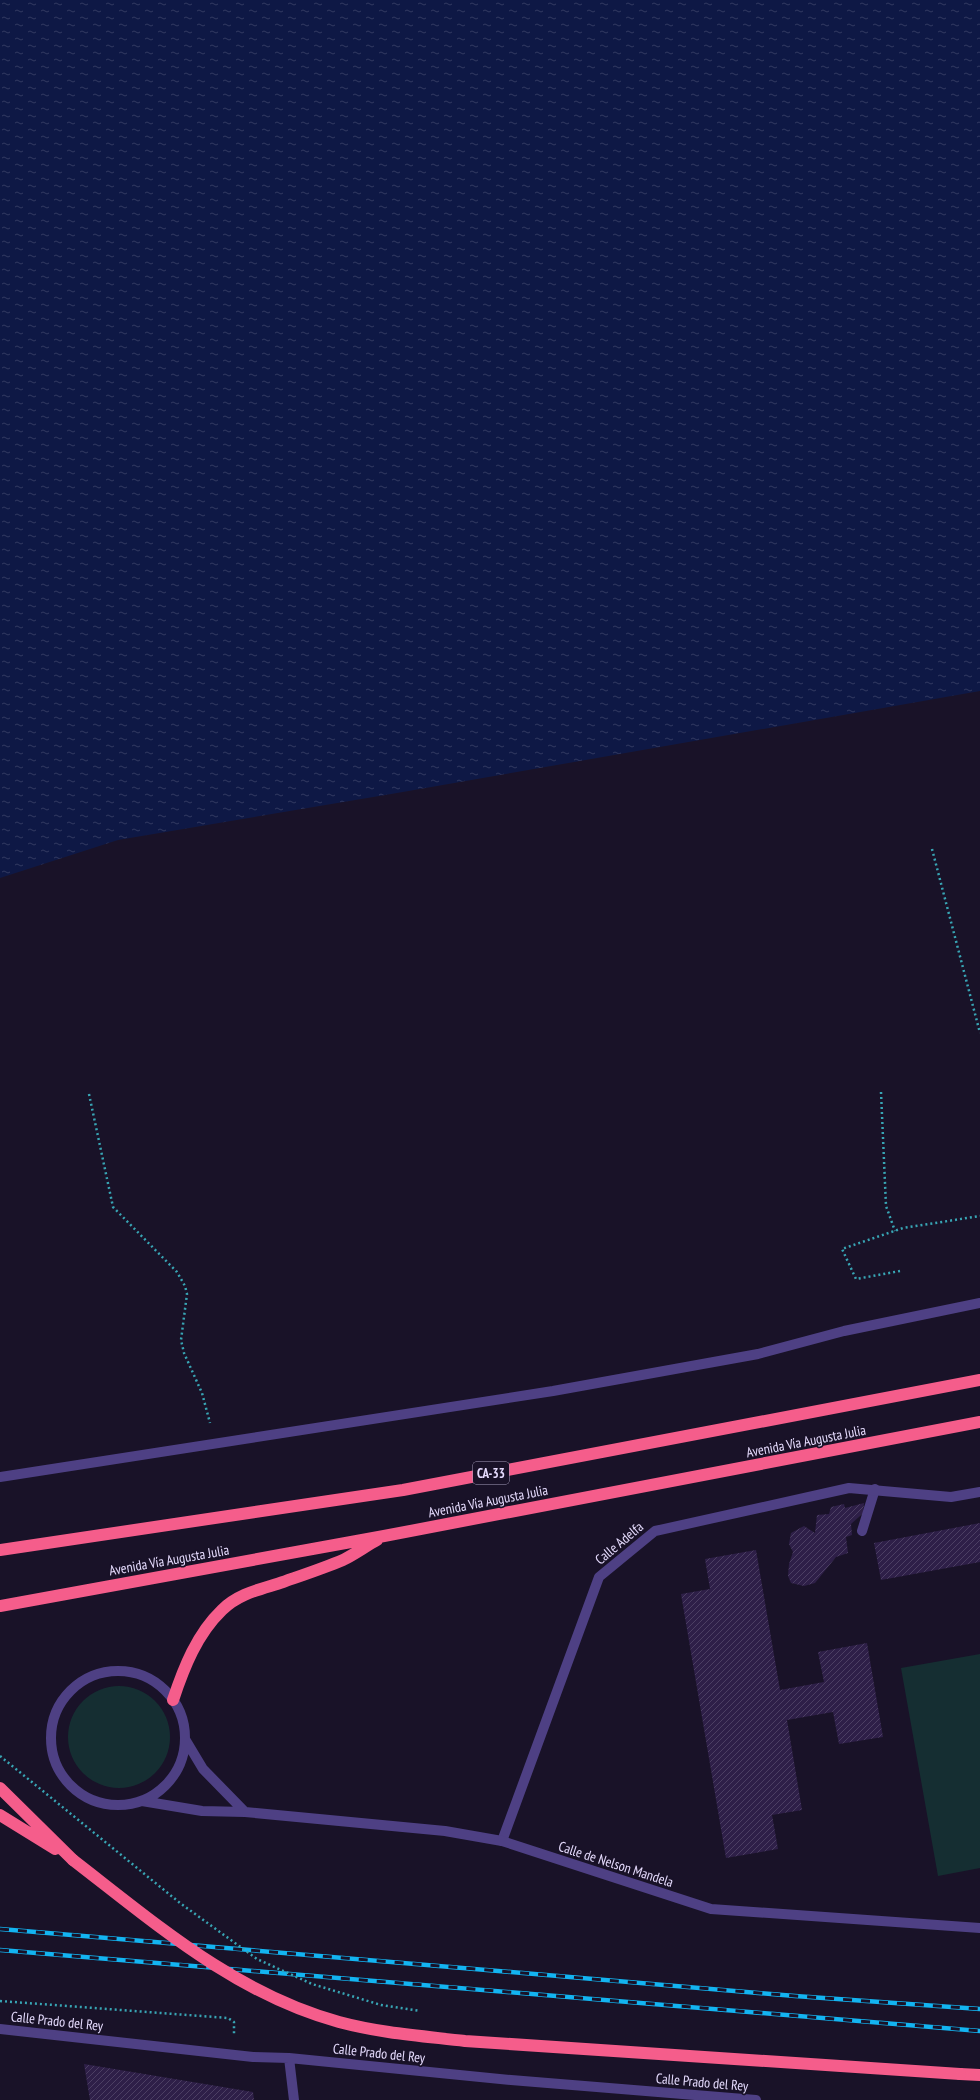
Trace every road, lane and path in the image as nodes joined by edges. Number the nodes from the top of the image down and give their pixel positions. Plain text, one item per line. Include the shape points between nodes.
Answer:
1 (932, 850) dead end
2 (980, 1032) edge
3 (882, 1092) dead end
4 (89, 1094) dead end
5 (980, 1216) edge
6 (895, 1231) junction
7 (900, 1271) dead end
8 (980, 1303) edge
9 (980, 1380) edge
10 (980, 1422) edge
11 (209, 1445) junction
12 (0, 1477) edge
13 (875, 1489) junction
14 (980, 1492) edge
15 (862, 1531) dead end
16 (384, 1536) junction
17 (0, 1550) edge
18 (0, 1606) edge
19 (173, 1700) junction
20 (185, 1739) junction
21 (0, 1756) edge
22 (0, 1788) edge
23 (142, 1801) junction
24 (245, 1812) junction
25 (0, 1815) edge
26 (502, 1842) junction
27 (73, 1860) junction
28 (980, 1928) edge
29 (424, 2012) dead end
30 (0, 2030) edge
31 (289, 2058) junction
32 (980, 2075) edge
33 (294, 2100) edge
34 (756, 2100) edge

1 - 2 path
3 - 6 path via 886,1206
4 - 11 path via 113,1207 177,1272 185,1286 182,1340 184,1353 202,1393 210,1423
5 - 6 path
6 - 7 path via 842,1249 856,1279
8 - 11 street via 844,1331 758,1354 553,1391
9 - 17 highway, Avenida Vía Augusta Julia / CA-33 via 403,1490
10 - 16 highway, Avenida Vía Augusta Julia
11 - 12 street
13 - 14 street, Calle Adelfa via 951,1497
13 - 15 street
13 - 26 street, Calle Adelfa via 849,1488 655,1531 599,1578
16 - 18 highway, Avenida Vía Augusta Julia
16 - 19 highway via 344,1560 250,1592 223,1609 194,1648 184,1667
19 - 20 street via 182,1718
19 - 23 street via 157,1683 136,1673 113,1671 91,1677 72,1689 58,1708 51,1729 52,1752 61,1774 76,1791 96,1802 119,1805
20 - 23 street via 182,1758 173,1776 159,1791
20 - 24 street via 203,1769
21 - 29 path, bridge via 180,1903 256,1959 312,1984 381,2005
22 - 27 highway
23 - 24 street, Calle de Nelson Mandela via 202,1811
24 - 26 street, Calle de Nelson Mandela via 445,1831
25 - 27 highway
26 - 28 street, Calle de Nelson Mandela via 711,1909
27 - 32 highway, bridge via 190,1950 241,1982 338,2022 393,2033 473,2041
30 - 31 street, Calle Prado del Rey via 253,2057
31 - 33 street
31 - 34 street, Calle Prado del Rey

